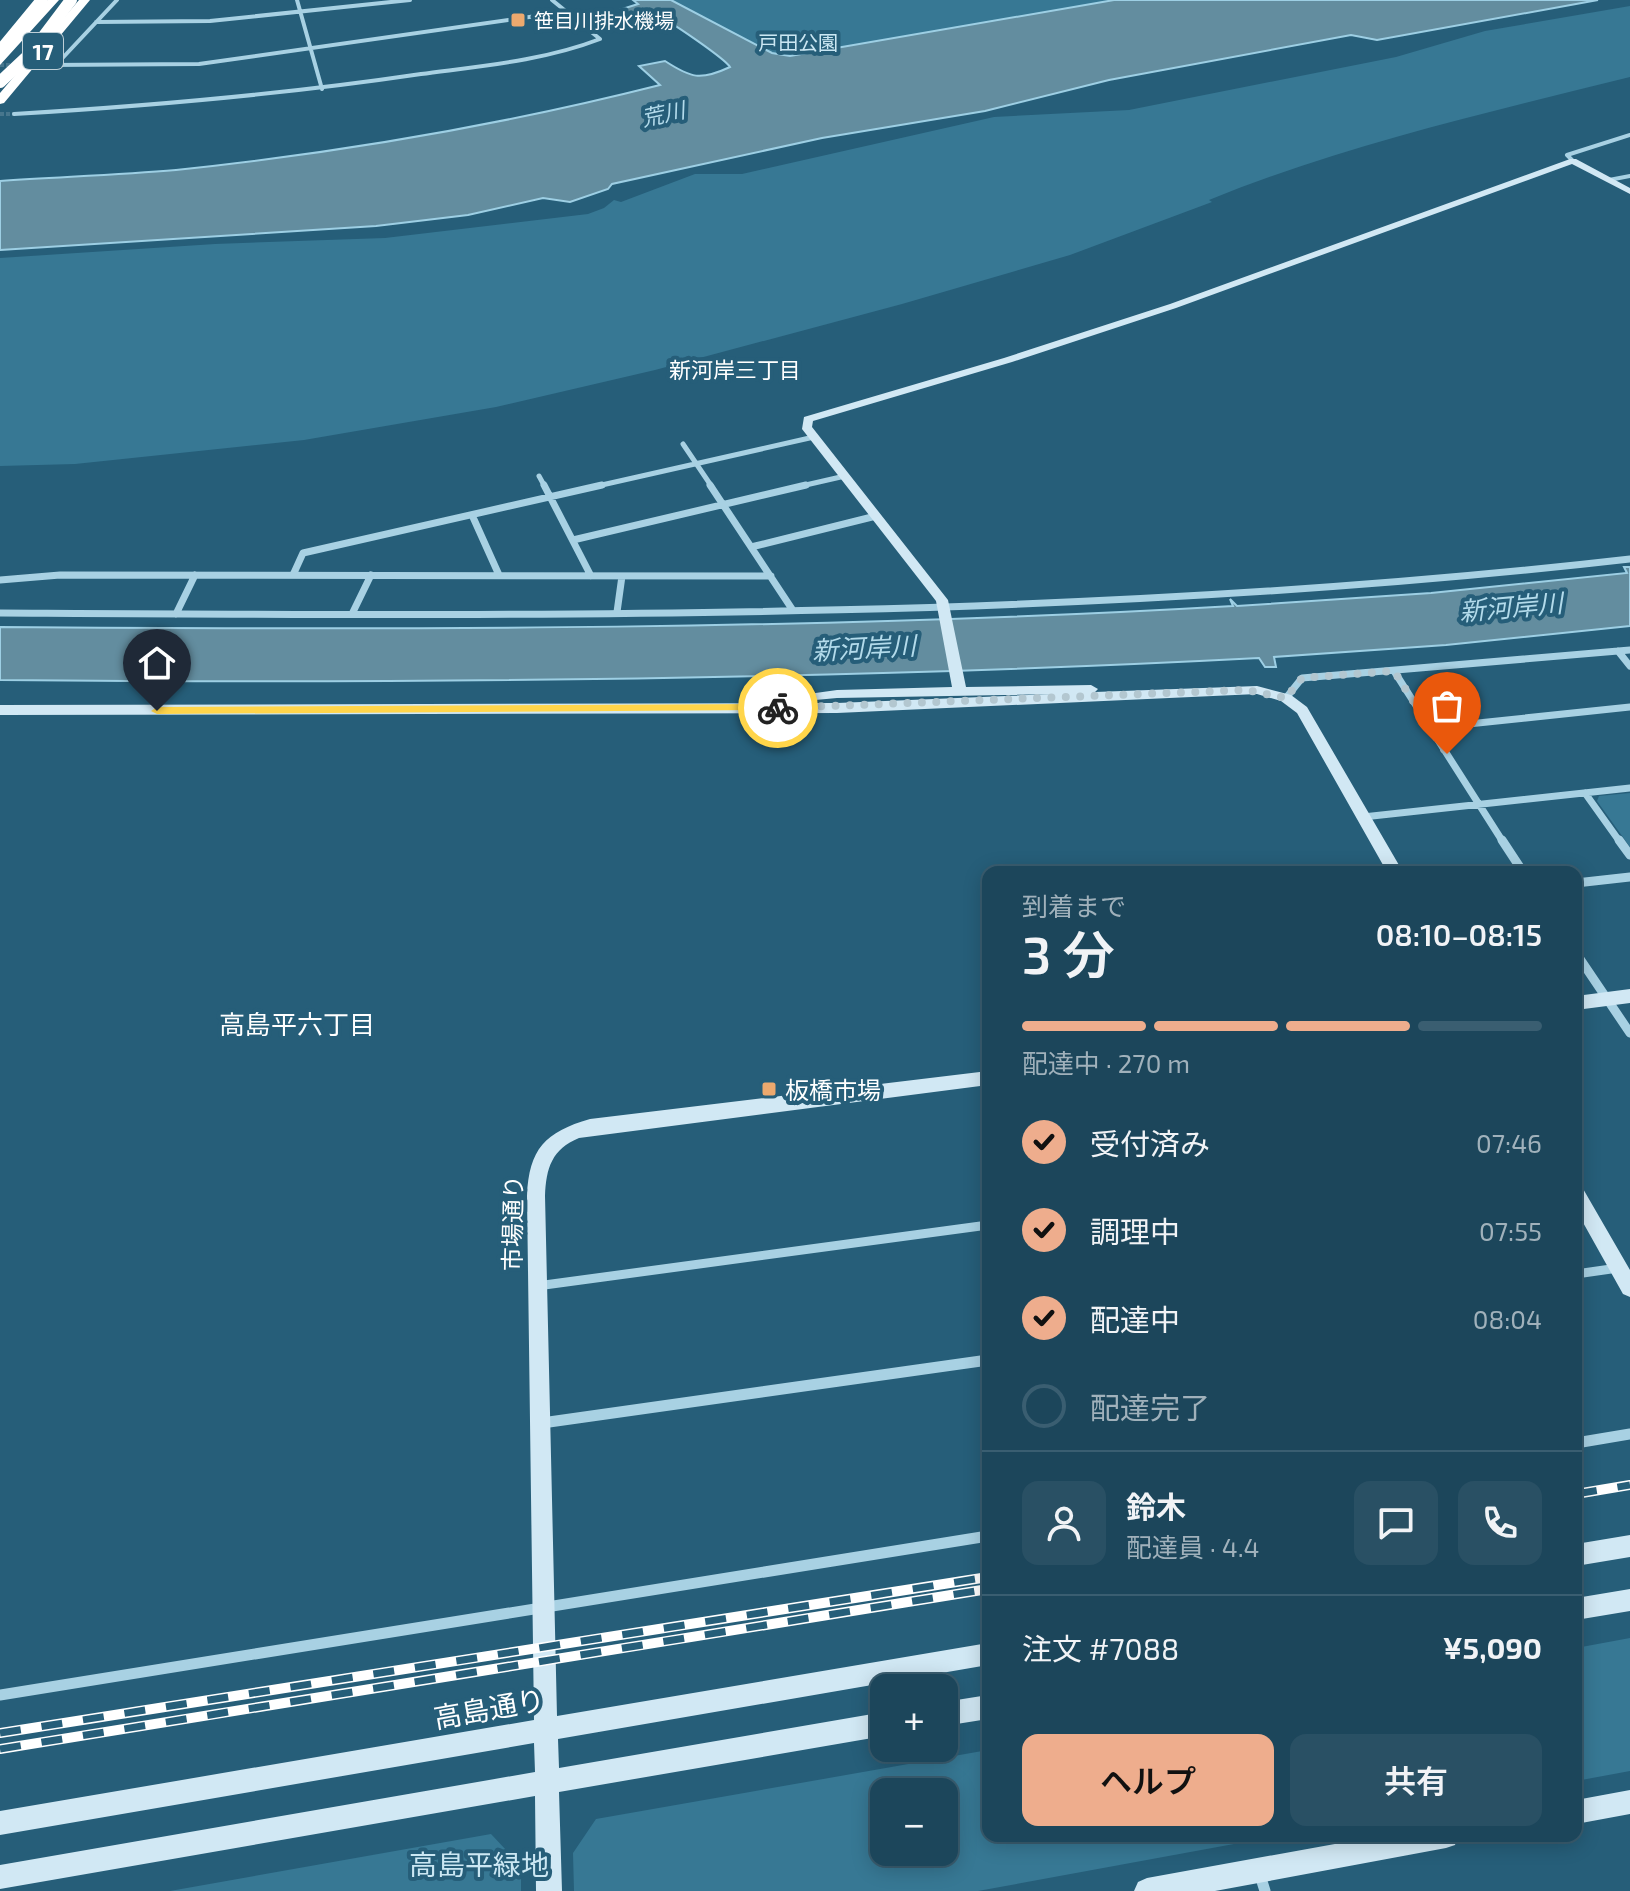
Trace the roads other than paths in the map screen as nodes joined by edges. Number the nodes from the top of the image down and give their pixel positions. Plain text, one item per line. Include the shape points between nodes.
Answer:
1 (35, 0) edge
2 (42, 0) edge
3 (54, 0) edge
4 (68, 0) edge
5 (85, 0) edge
6 (117, 0) edge
7 (297, 0) edge
8 (410, 0) edge
9 (552, 0) edge
10 (301, 11) junction
11 (565, 12) junction
12 (96, 22) junction
13 (0, 37) edge
14 (311, 48) junction
15 (0, 51) edge
16 (0, 62) edge
17 (48, 65) tunnel mouth
18 (56, 65) junction
19 (0, 76) edge
20 (0, 82) edge
21 (322, 89) junction
22 (0, 100) edge
23 (14, 114) tunnel mouth
24 (1630, 135) edge
25 (1573, 161) junction
26 (1630, 176) edge
27 (1609, 180) junction
28 (1630, 191) edge
29 (814, 437) junction
30 (683, 444) dead end
31 (696, 464) junction
32 (539, 476) dead end
33 (845, 476) junction
34 (550, 497) junction
35 (722, 505) junction
36 (472, 515) junction
37 (876, 516) junction
38 (573, 540) junction
39 (751, 547) junction
40 (1630, 559) edge
41 (195, 575) junction
42 (293, 575) junction
43 (371, 575) junction
44 (499, 575) junction
45 (591, 576) junction
46 (622, 576) junction
47 (771, 576) junction
48 (0, 580) edge
49 (945, 606) junction
50 (792, 609) junction
51 (617, 612) junction
52 (0, 613) edge
53 (176, 614) junction
54 (352, 614) junction
55 (1630, 650) edge
56 (1618, 651) junction
57 (1630, 666) edge
58 (1394, 671) junction
59 (959, 688) junction
60 (1166, 695) junction
61 (1286, 698) junction
62 (1630, 707) edge
63 (722, 708) junction
64 (0, 710) edge
65 (1430, 728) junction
66 (1630, 788) edge
67 (1585, 793) junction
68 (1479, 804) junction
69 (1363, 817) junction
70 (1630, 855) edge
71 (1392, 866) edge
72 (1519, 866) edge
73 (1630, 877) edge
74 (1582, 882) edge
75 (1582, 962) edge
76 (1630, 996) edge
77 (1607, 999) junction
78 (1582, 1002) edge
79 (1630, 1033) edge
80 (982, 1079) edge
81 (1582, 1204) edge
82 (982, 1226) edge
83 (1618, 1268) junction
84 (1582, 1273) edge
85 (537, 1286) junction
86 (1630, 1288) edge
87 (982, 1361) edge
88 (541, 1423) junction
89 (1630, 1434) edge
90 (1582, 1442) edge
91 (982, 1537) edge
92 (1630, 1546) edge
93 (1582, 1554) edge
94 (1630, 1600) edge
95 (544, 1606) junction
96 (1582, 1608) edge
97 (982, 1655) edge
98 (0, 1695) edge
99 (982, 1708) edge
100 (958, 1712) edge
101 (870, 1726) edge
102 (547, 1727) junction
103 (548, 1780) junction
104 (1630, 1802) edge
105 (1582, 1811) edge
106 (0, 1823) edge
107 (1421, 1842) edge
108 (0, 1877) edge
109 (1262, 1881) edge
110 (549, 1891) edge
111 (1147, 1891) edge

1 - 13 highway, 17
2 - 15 highway, bridge
3 - 16 highway
4 - 19 highway, bridge
4 - 20 highway, bridge via 31,53
5 - 22 highway, 17
6 - 12 street
7 - 10 street
8 - 10 street
9 - 11 street
10 - 12 street via 192,22
10 - 14 street
11 - 14 street
11 - 21 street via 600,39 477,66
12 - 18 street
14 - 18 street via 184,65
14 - 21 street
17 - 18 street
21 - 23 street via 179,105
24 - 25 street via 1567,155
25 - 27 street
25 - 29 street via 1173,306 812,416 805,424
26 - 27 street
27 - 28 street
29 - 31 street
29 - 33 street
30 - 31 street
31 - 34 street
31 - 35 street
32 - 34 street
33 - 35 street
33 - 37 street
34 - 36 street
34 - 38 street
35 - 38 street
35 - 39 street
36 - 42 street via 303,553
36 - 44 street
37 - 39 street
37 - 49 street
38 - 45 street
39 - 47 street
40 - 49 street via 1329,587
41 - 42 street
41 - 48 street
41 - 53 street
42 - 43 street
43 - 44 street
43 - 54 street
44 - 45 street
45 - 46 street
46 - 47 street
46 - 51 street
47 - 50 street
49 - 50 street
49 - 59 street
50 - 51 street
51 - 54 street
52 - 53 street
53 - 54 street
55 - 56 street
56 - 57 street
56 - 58 street
58 - 61 street via 1302,678
58 - 65 street
59 - 60 street via 1069,687
59 - 63 street via 837,694
60 - 61 street via 1246,690
60 - 63 street
61 - 69 street via 1307,718
62 - 65 street
63 - 64 street
65 - 68 street
66 - 67 street
67 - 68 street
67 - 70 street
68 - 69 street
68 - 72 street
69 - 71 street
73 - 74 street
75 - 77 street
76 - 77 street
77 - 78 street
77 - 79 street
80 - 85 street, 市場通り via 590,1127 564,1136 547,1149 537,1169
81 - 83 street
82 - 85 street
83 - 84 street
83 - 86 street
85 - 88 street, 市場通り
87 - 88 street
88 - 95 street, 市場通り
89 - 90 street
91 - 95 street
92 - 93 street
94 - 96 street
95 - 98 street
95 - 102 street, 市場通り
97 - 102 street, 高島通り
99 - 100 street
101 - 103 street
102 - 103 street, 市場通り
102 - 106 street, 高島通り
103 - 108 street
103 - 110 street, 市場通り
104 - 105 street
107 - 109 street
109 - 111 street

